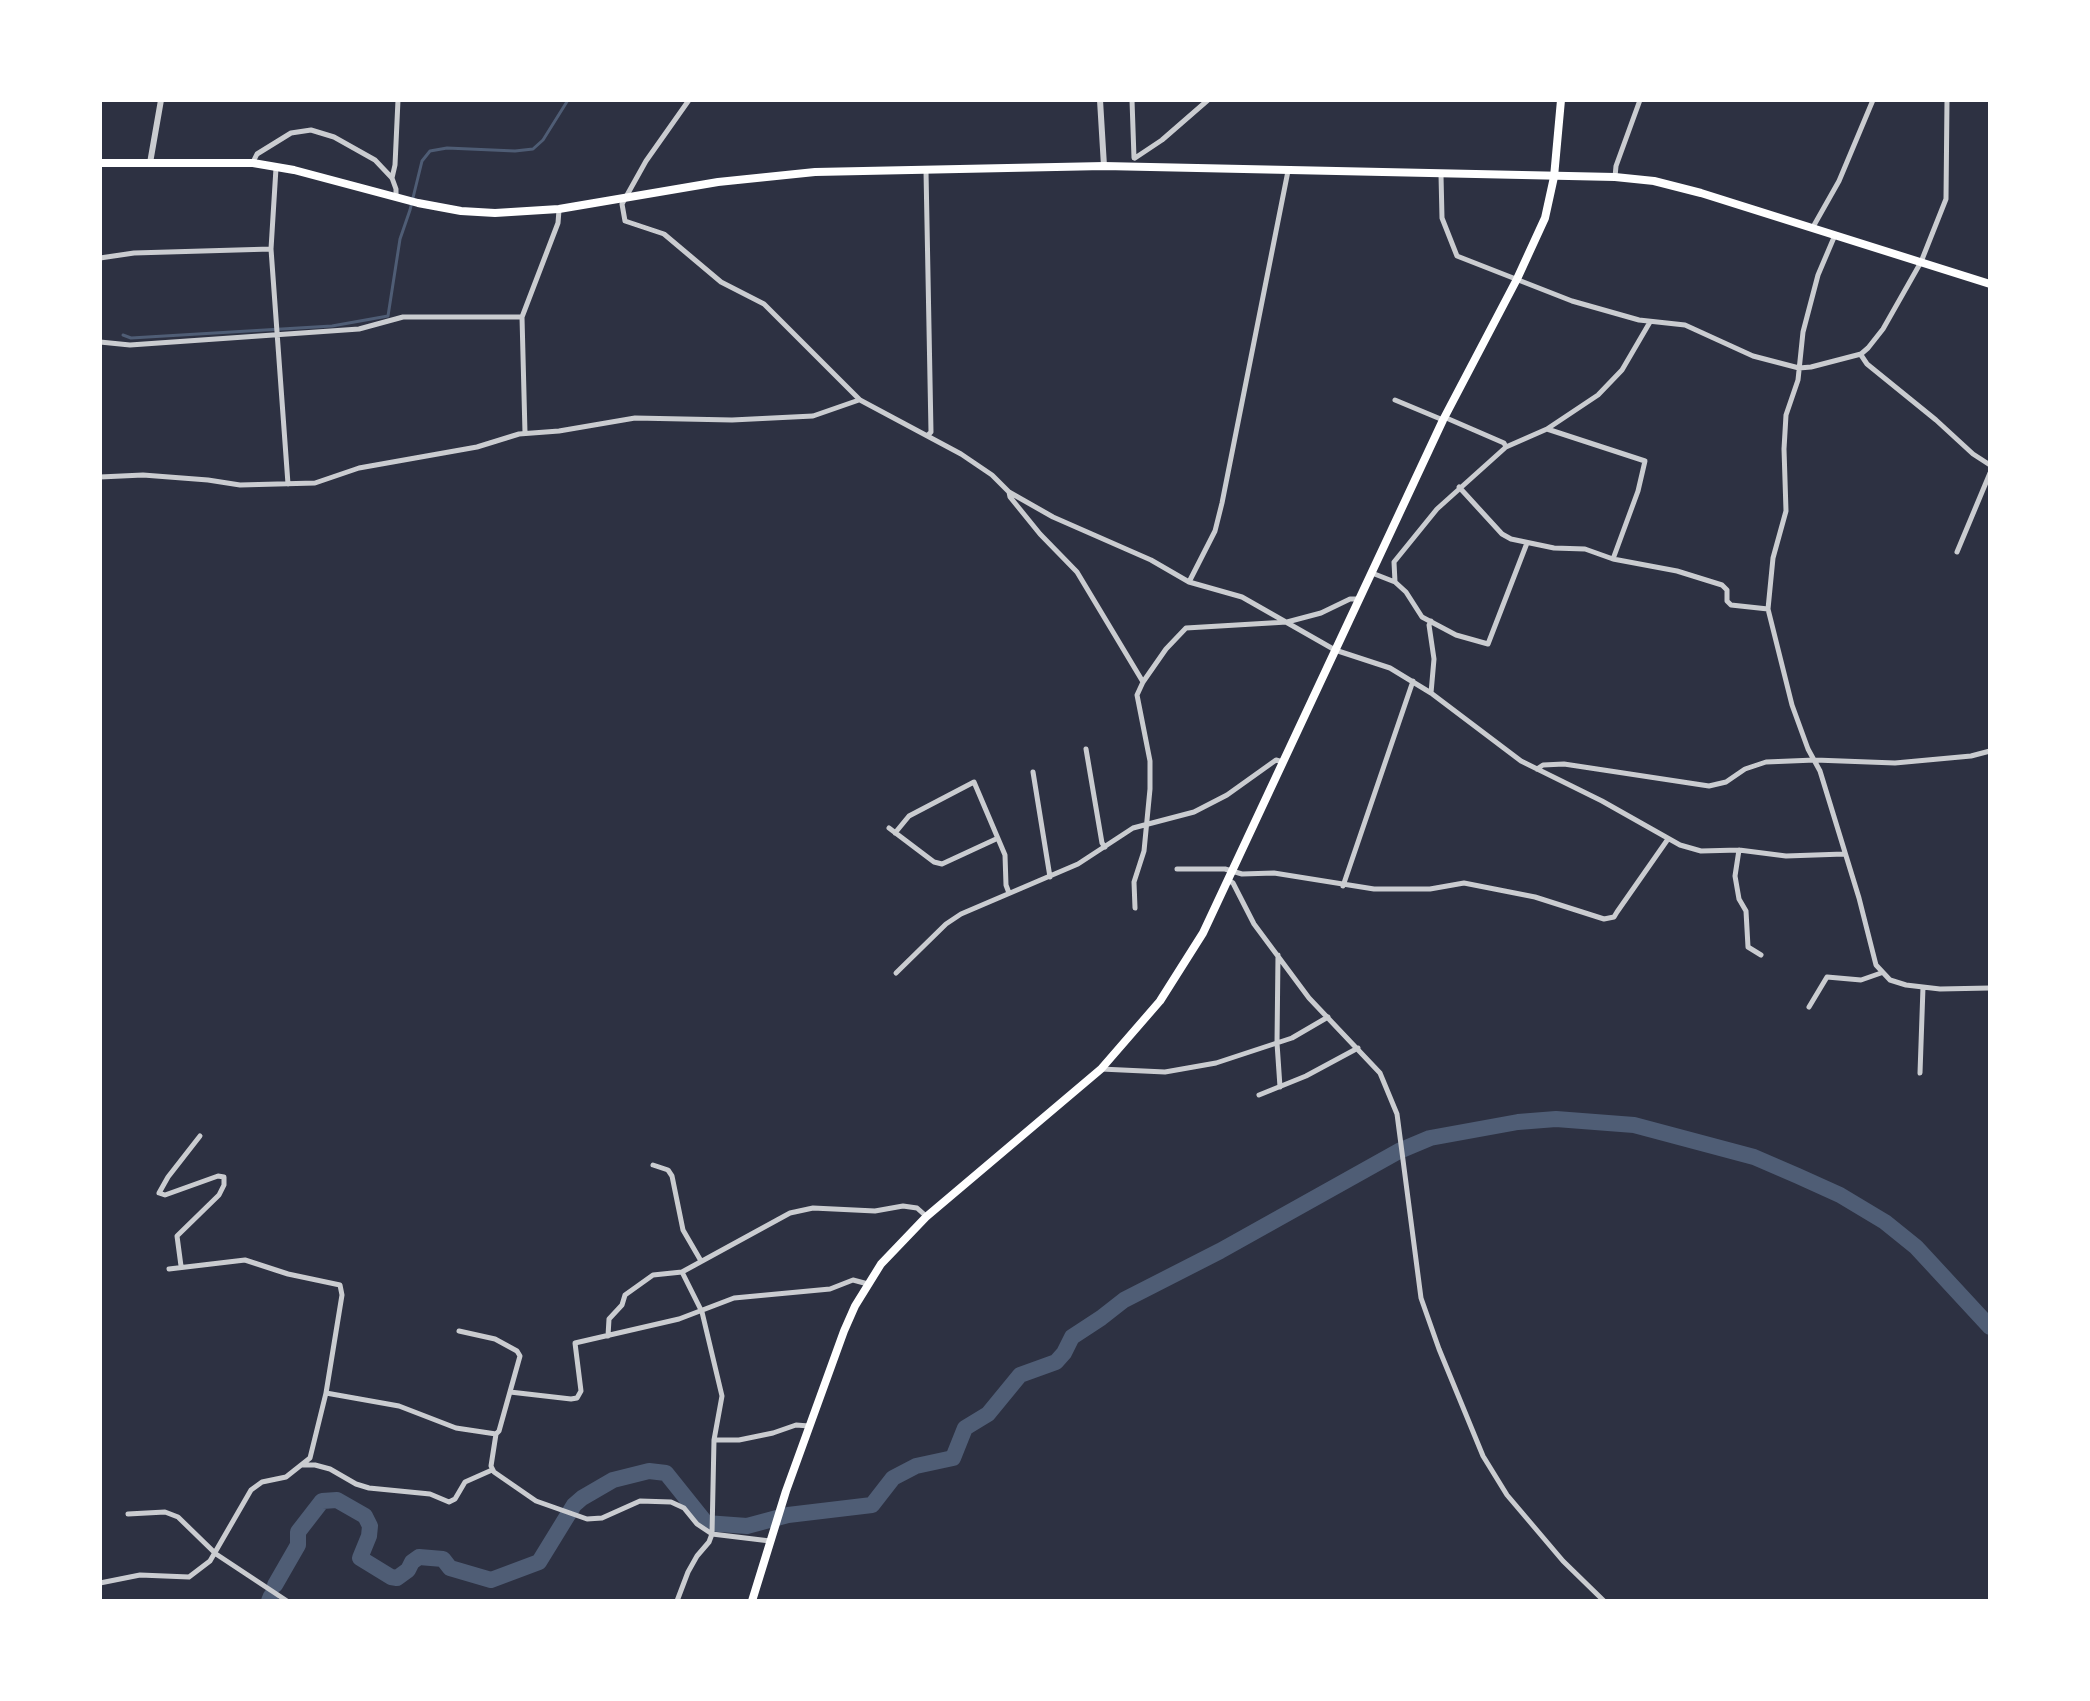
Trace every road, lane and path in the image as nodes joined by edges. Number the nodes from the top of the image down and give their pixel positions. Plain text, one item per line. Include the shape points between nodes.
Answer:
1 (161, 100) edge
2 (398, 100) edge
3 (689, 100) edge
4 (1100, 100) edge
5 (1132, 100) edge
6 (1208, 100) edge
7 (1561, 100) edge
8 (1640, 100) edge
9 (1873, 100) edge
10 (1947, 100) edge
11 (1135, 162) junction
12 (100, 163) edge
13 (150, 163) junction
14 (253, 163) junction
15 (1104, 166) junction
16 (276, 167) junction
17 (926, 171) junction
18 (1288, 171) junction
19 (1441, 175) junction
20 (1554, 177) junction
21 (1615, 177) junction
22 (392, 178) junction
23 (396, 198) junction
24 (626, 198) junction
25 (559, 209) junction
26 (1813, 227) junction
27 (1836, 234) junction
28 (271, 249) junction
29 (100, 258) edge
30 (1921, 262) junction
31 (1517, 279) junction
32 (1990, 284) edge
33 (522, 317) junction
34 (1650, 322) junction
35 (278, 330) junction
36 (100, 342) edge
37 (1861, 354) junction
38 (1799, 368) junction
39 (860, 400) junction
40 (1395, 400) dead end
41 (1444, 418) junction
42 (1547, 429) junction
43 (525, 433) junction
44 (928, 435) junction
45 (1506, 447) junction
46 (1990, 465) edge
47 (1990, 473) edge
48 (100, 477) edge
49 (288, 484) junction
50 (1459, 487) junction
51 (1009, 492) junction
52 (1527, 542) junction
53 (1957, 552) dead end
54 (1613, 559) junction
55 (1371, 573) junction
56 (1189, 582) junction
57 (1395, 582) junction
58 (1359, 599) junction
59 (1768, 609) junction
60 (1431, 621) junction
61 (1287, 622) junction
62 (1335, 650) junction
63 (1413, 681) junction
64 (1143, 682) junction
65 (1431, 693) junction
66 (1086, 749) dead end
67 (1990, 751) edge
68 (1815, 760) junction
69 (1284, 762) junction
70 (1537, 769) junction
71 (1033, 772) dead end
72 (1148, 824) junction
73 (996, 839) junction
74 (1668, 839) junction
75 (1105, 847) junction
76 (1739, 850) junction
77 (1844, 854) junction
78 (1177, 869) dead end
79 (1230, 875) junction
80 (1050, 877) junction
81 (1343, 886) junction
82 (1009, 893) junction
83 (1135, 908) dead end
84 (1278, 954) junction
85 (1761, 955) dead end
86 (896, 973) dead end
87 (1881, 973) junction
88 (1923, 987) junction
89 (1990, 988) edge
90 (1809, 1007) dead end
91 (1328, 1017) junction
92 (1277, 1043) junction
93 (1358, 1048) junction
94 (1101, 1069) junction
95 (1920, 1073) dead end
96 (1280, 1087) junction
97 (1259, 1095) dead end
98 (200, 1136) dead end
99 (653, 1165) dead end
100 (926, 1217) junction
101 (701, 1261) junction
102 (181, 1266) junction
103 (169, 1269) dead end
104 (682, 1272) junction
105 (868, 1284) junction
106 (702, 1312) junction
107 (459, 1331) dead end
108 (608, 1336) junction
109 (510, 1392) junction
110 (326, 1393) junction
111 (809, 1426) junction
112 (496, 1434) junction
113 (714, 1440) junction
114 (301, 1465) junction
115 (492, 1470) junction
116 (128, 1514) dead end
117 (712, 1531) junction
118 (771, 1539) junction
119 (216, 1554) junction
120 (100, 1583) edge
121 (287, 1601) edge
122 (677, 1601) edge
123 (752, 1601) edge
124 (1604, 1601) edge

1 - 13 street
2 - 22 street
3 - 24 street
4 - 15 street
5 - 11 street
6 - 11 street
7 - 20 main road
8 - 21 street
9 - 26 street
10 - 30 street via 1946,199
11 - 15 main road
11 - 18 main road
12 - 13 main road
13 - 14 main road
14 - 16 main road
14 - 22 street via 257,154 291,133 311,130 356,148
15 - 17 main road
16 - 23 main road
16 - 28 street
17 - 24 main road via 771,175
17 - 44 street
18 - 19 main road
18 - 56 street via 1215,531
19 - 20 main road
19 - 31 street via 1442,218 1457,256
20 - 21 main road
20 - 31 main road via 1545,218
21 - 26 main road via 1654,181
22 - 23 street
23 - 25 main road via 461,211
24 - 25 main road
24 - 39 street via 625,221 664,234 721,282 764,304
25 - 33 street
26 - 27 main road
27 - 30 main road
27 - 38 street via 1818,275
28 - 29 street
28 - 35 street
30 - 32 main road
30 - 37 street via 1883,329
31 - 34 street via 1572,301
31 - 41 main road
33 - 35 street via 403,317 359,329
33 - 43 street
34 - 38 street via 1685,325 1753,356
34 - 42 street via 1622,370 1598,395
35 - 36 street via 130,345
35 - 49 street
37 - 38 street
37 - 46 street
38 - 59 street via 1784,426 1786,511 1773,558
39 - 43 street via 813,416 635,418
39 - 44 street
40 - 41 street
41 - 45 street
41 - 55 main road
42 - 45 street
42 - 54 street via 1645,461
43 - 49 street via 477,447 374,464 315,483
44 - 51 street via 975,463
45 - 50 street
47 - 53 street
48 - 49 street
50 - 52 street via 1502,534
50 - 57 street via 1394,562
51 - 56 street
51 - 64 street via 1077,572
52 - 54 street via 1585,549
52 - 60 street via 1488,644
54 - 59 street via 1722,585 1731,605
55 - 57 street
55 - 58 main road
56 - 61 street via 1242,597
57 - 60 street
58 - 61 street
58 - 62 main road
59 - 68 street via 1792,705
60 - 65 street
61 - 62 street
61 - 64 street via 1186,628
62 - 63 street
62 - 69 main road
63 - 65 street
63 - 81 street
64 - 72 street via 1137,695 1150,761
65 - 70 street
66 - 75 street
67 - 68 street via 1895,763
68 - 70 street via 1754,764 1709,786 1564,764
68 - 77 street
69 - 72 street via 1276,760 1194,812
69 - 79 main road
70 - 74 street
71 - 80 street
72 - 75 street via 1122,833
72 - 83 street via 1134,882
73 - 73 street via 974,782 909,816 892,831 942,864
73 - 82 street via 1005,855
74 - 76 street via 1701,851
74 - 81 street via 1614,917 1604,919 1535,897 1464,883 1430,889
75 - 80 street
76 - 77 street via 1786,856
76 - 85 street via 1735,876 1746,911 1748,947
77 - 87 street
78 - 79 street
79 - 81 street via 1274,873
79 - 84 street via 1254,924
79 - 94 main road via 1177,976
80 - 82 street
82 - 86 street via 946,924
84 - 91 street
84 - 92 street
87 - 88 street
87 - 90 street via 1861,980 1827,977
88 - 89 street
88 - 95 street
91 - 92 street
91 - 93 street
92 - 94 street via 1176,1071
92 - 96 street
93 - 96 street
93 - 124 street via 1380,1073 1392,1098 1421,1298 1483,1456 1507,1495
94 - 100 main road
96 - 97 street
98 - 102 street via 159,1193 224,1177 219,1195 177,1236
99 - 101 street via 672,1176 683,1230
100 - 101 street via 917,1208 903,1206 798,1210
100 - 105 main road
101 - 104 street
102 - 103 street
102 - 110 street via 245,1260 340,1285
104 - 106 street
104 - 108 street via 653,1275 625,1295 609,1319
105 - 106 street via 853,1280 830,1289 734,1298
105 - 111 main road via 844,1331
106 - 108 street
106 - 113 street via 721,1385
107 - 109 street via 495,1339 517,1351
108 - 109 street via 575,1343 581,1391 577,1398
109 - 112 street
110 - 112 street via 399,1406 456,1428
110 - 114 street via 310,1458
111 - 113 street
111 - 118 main road
112 - 115 street
113 - 117 street
114 - 115 street via 330,1469 369,1488 430,1494 449,1502 465,1482
114 - 119 street via 286,1477 262,1482 245,1496
115 - 117 street via 536,1501 594,1520 640,1501 671,1502
116 - 119 street via 165,1512 178,1517
117 - 118 street
117 - 122 street
118 - 123 main road
119 - 120 street via 189,1577 140,1575
119 - 121 street

